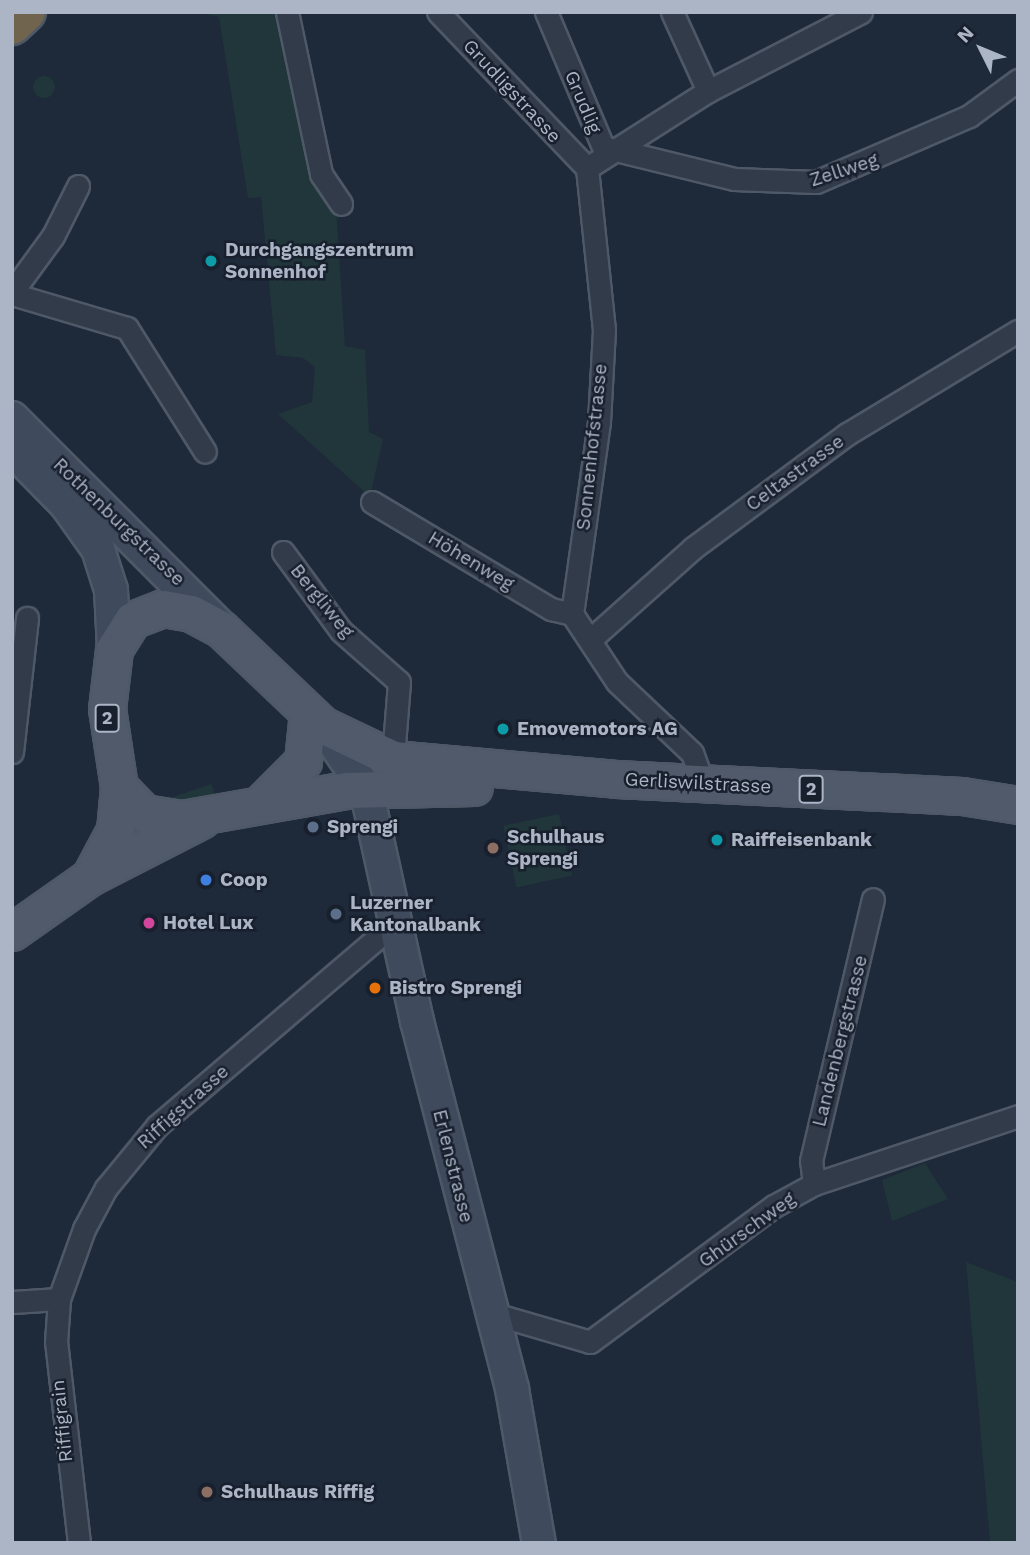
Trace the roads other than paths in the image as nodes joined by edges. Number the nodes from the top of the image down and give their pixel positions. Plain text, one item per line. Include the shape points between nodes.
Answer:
1 (26, 12) edge
2 (287, 12) edge
3 (438, 12) edge
4 (546, 12) edge
5 (672, 12) edge
6 (860, 12) edge
7 (12, 24) edge
8 (1018, 80) edge
9 (708, 91) junction
10 (609, 152) junction
11 (587, 168) junction
12 (78, 186) dead end
13 (341, 204) dead end
14 (12, 293) edge
15 (1018, 331) edge
16 (12, 418) edge
17 (12, 449) edge
18 (205, 452) dead end
19 (372, 502) dead end
20 (282, 552) dead end
21 (572, 614) junction
22 (27, 618) dead end
23 (221, 629) junction
24 (591, 639) junction
25 (114, 649) junction
26 (315, 719) junction
27 (12, 752) edge
28 (393, 759) junction
29 (616, 779) junction
30 (703, 783) junction
31 (118, 787) junction
32 (366, 789) junction
33 (264, 800) junction
34 (1013, 802) edge
35 (207, 816) junction
36 (90, 877) junction
37 (873, 899) dead end
38 (395, 923) junction
39 (12, 932) edge
40 (1018, 1116) edge
41 (814, 1184) junction
42 (60, 1299) junction
43 (12, 1302) edge
44 (491, 1313) junction
45 (79, 1543) edge
46 (539, 1543) edge

1 - 7 highway
2 - 13 street via 321,174
3 - 11 street, Grudligstrasse
4 - 10 street, Grudlig
5 - 9 street
6 - 9 street
8 - 10 street, Zellweg via 970,116 816,182 734,179
9 - 10 street
10 - 11 street
11 - 21 street, Sonnenhofstrasse via 604,330 599,422
12 - 14 street via 58,228
14 - 18 street via 127,328
15 - 24 street, Celtastrasse via 847,434 692,548
16 - 23 street, Rothenburgstrasse
17 - 25 street, Rothenburgstrasse via 66,504 98,549 111,590
19 - 21 street, Höhenweg via 551,609
20 - 28 street, Bergliweg via 341,631 399,682
21 - 24 street
22 - 27 street
23 - 25 main road, 2 via 180,609 155,609 132,621
23 - 26 main road, 2
24 - 30 street via 617,682 692,753
25 - 31 main road, 2 via 108,729
26 - 28 main road, 2
26 - 32 street
26 - 33 main road via 303,761
28 - 29 main road, Gerliswilstrasse / 2
29 - 30 main road, Gerliswilstrasse / 2
29 - 32 main road, 2
30 - 34 main road, Gerliswilstrasse / 2
31 - 35 main road via 151,816
31 - 36 main road, 2 via 115,830
32 - 33 main road, 2
32 - 38 street, Erlenstrasse
33 - 35 main road, 2
35 - 36 main road, 2
36 - 39 main road, 2
37 - 41 street, Landenbergstrasse via 811,1161
38 - 42 street, Riffigstrasse via 136,1148 84,1229
38 - 44 street, Erlenstrasse
40 - 41 street, Ghürschweg
41 - 44 street, Ghürschweg via 774,1206 590,1342
42 - 43 street
42 - 45 street, Riffigrain via 56,1376
44 - 46 street, Erlenstrasse

